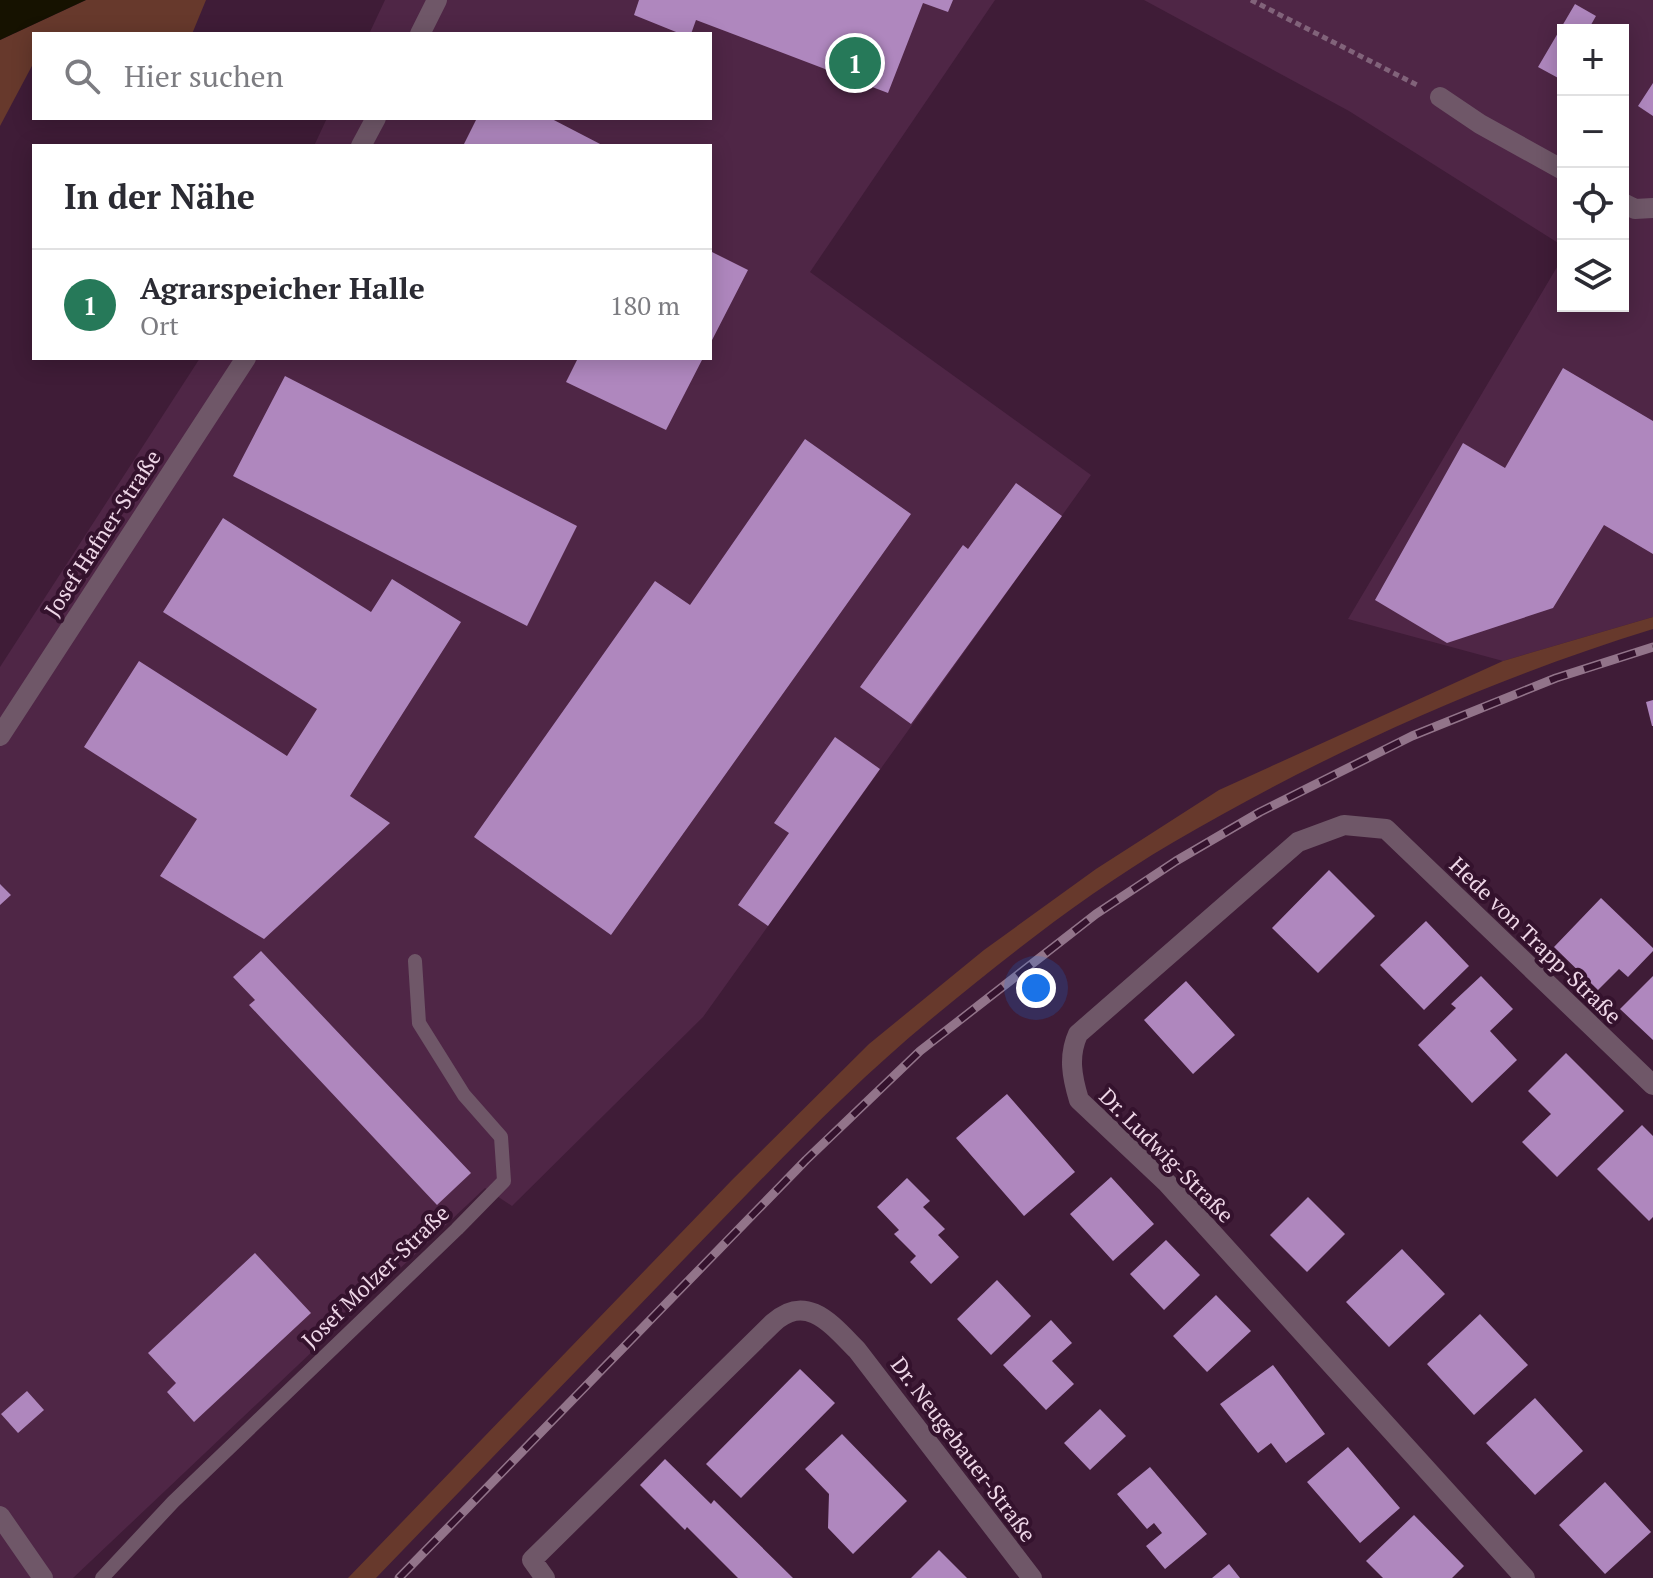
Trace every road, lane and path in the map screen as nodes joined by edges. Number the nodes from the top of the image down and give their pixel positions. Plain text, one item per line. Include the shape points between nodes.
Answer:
1 (437, 0) edge
2 (1251, 0) edge
3 (421, 32) edge
4 (1440, 97) joint
5 (375, 120) edge
6 (362, 144) edge
7 (1559, 168) edge
8 (1629, 206) edge
9 (1653, 208) edge
10 (245, 360) edge
11 (0, 736) edge
12 (1386, 829) joint
13 (415, 961) dead end
14 (1653, 1085) edge
15 (0, 1516) edge
16 (43, 1578) edge
17 (102, 1578) edge
18 (545, 1578) edge
19 (1032, 1578) edge
20 (1525, 1578) edge

1 - 3 street
2 - 4 path
4 - 7 street
5 - 6 street
8 - 9 street
10 - 11 street, Josef Hafner-Straße
12 - 14 street, Hede von Trapp-Straße
12 - 20 street, Dr. Ludwig-Straße via 1344,825 1298,842 1078,1034 1071,1060 1074,1082 1079,1100 1167,1183
13 - 17 lane, Josef Molzer-Straße via 419,1023 464,1095 501,1137 504,1181 173,1502
15 - 16 street
18 - 19 street, Dr. Neugebauer-Straße via 532,1560 785,1312 800,1309 823,1317 857,1350

